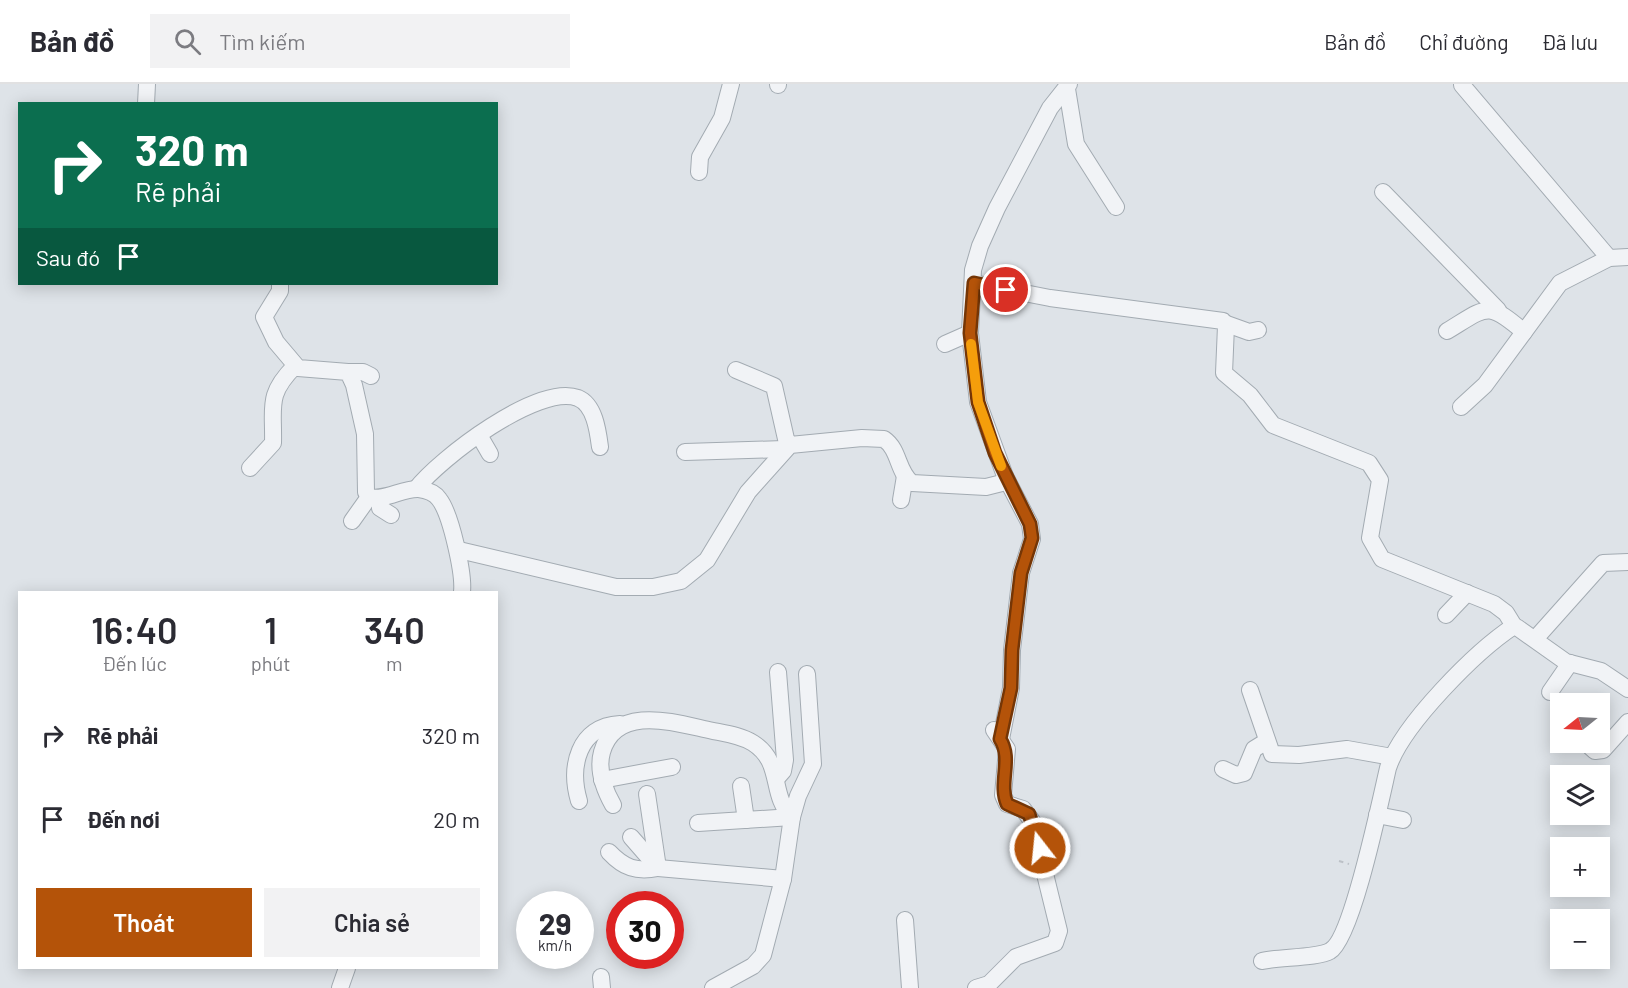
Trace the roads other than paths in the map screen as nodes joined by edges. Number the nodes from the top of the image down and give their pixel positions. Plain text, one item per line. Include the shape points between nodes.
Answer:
1 (147, 84) edge
2 (731, 84) edge
3 (1462, 85) edge
4 (1068, 86) edge
5 (146, 102) edge
6 (699, 172) dead end
7 (1383, 192) dead end
8 (1116, 207) dead end
9 (1628, 257) edge
10 (1610, 258) junction
11 (974, 283) junction
12 (280, 285) edge
13 (1498, 310) junction
14 (1224, 323) junction
15 (1258, 330) dead end
16 (1524, 332) junction
17 (970, 333) junction
18 (1472, 336) dead end
19 (945, 344) dead end
20 (295, 366) junction
21 (736, 370) dead end
22 (348, 372) junction
23 (371, 376) dead end
24 (1461, 407) dead end
25 (478, 435) junction
26 (600, 447) dead end
27 (787, 447) junction
28 (685, 452) dead end
29 (490, 454) dead end
30 (249, 468) dead end
31 (905, 476) junction
32 (1005, 476) junction
33 (416, 489) junction
34 (375, 498) junction
35 (901, 500) dead end
36 (391, 515) dead end
37 (352, 521) dead end
38 (459, 550) junction
39 (1628, 562) edge
40 (462, 591) edge
41 (1467, 593) junction
42 (1446, 615) dead end
43 (1514, 626) junction
44 (1536, 638) junction
45 (1570, 663) junction
46 (778, 672) dead end
47 (807, 674) dead end
48 (1628, 689) edge
49 (1250, 690) dead end
50 (1550, 692) dead end
51 (1628, 722) edge
52 (621, 724) junction
53 (1267, 741) junction
54 (1610, 742) edge
55 (1392, 757) junction
56 (672, 767) dead end
57 (1223, 769) dead end
58 (602, 780) junction
59 (776, 780) junction
60 (741, 786) dead end
61 (647, 794) dead end
62 (579, 801) dead end
63 (613, 805) dead end
64 (1377, 816) junction
65 (792, 818) junction
66 (746, 820) junction
67 (1403, 820) dead end
68 (698, 823) dead end
69 (631, 837) dead end
70 (609, 852) dead end
71 (658, 868) junction
72 (783, 879) junction
73 (905, 920) dead end
74 (1262, 961) dead end
75 (347, 969) edge
76 (717, 987) edge
77 (340, 988) edge
78 (909, 988) edge
79 (976, 988) edge

1 - 5 street
2 - 6 street via 722,118 700,157
3 - 10 street
4 - 8 street via 1076,144
4 - 11 street via 1056,97 997,208 980,246 973,270
7 - 13 street
9 - 10 street
10 - 16 street via 1560,283
11 - 14 street
11 - 17 street
12 - 20 street via 264,317 276,342
13 - 16 street
13 - 18 street via 1478,312 1452,328
14 - 15 street via 1249,332
14 - 41 street via 1224,372 1250,395 1267,420 1368,463 1378,473 1370,538 1382,559
16 - 24 street via 1485,385
17 - 19 street
17 - 32 street via 978,402
20 - 22 street
20 - 30 street via 273,397 273,443
21 - 27 street via 774,386
22 - 23 street
22 - 34 street via 365,434 364,488
25 - 26 street via 535,403 576,398 591,413
25 - 29 street
25 - 33 street
27 - 28 street
27 - 31 street via 884,439 895,450
27 - 38 street via 748,492 707,560 681,581 653,587 616,587
31 - 32 street via 917,485 986,487 1002,483
31 - 35 street
32 - 79 street via 1030,524 1032,538 1017,600 1011,688 997,735 1007,749 1003,795 1007,804 1023,809 1032,821 1059,937 1055,943 1016,957 990,984
33 - 34 street
33 - 38 street via 427,490 439,499
34 - 36 street via 380,508
34 - 37 street
38 - 40 street
39 - 44 street via 1603,563
41 - 42 street
41 - 43 street via 1500,608
43 - 44 street
43 - 55 street via 1470,662 1424,711
44 - 45 street
45 - 48 street via 1601,671
45 - 50 street
46 - 59 street via 785,760
47 - 65 street via 813,764
49 - 53 street
51 - 54 street
52 - 58 street via 603,748
52 - 59 street via 652,720 741,737 766,753
52 - 62 street via 598,729 582,743 575,763 574,785
53 - 55 street via 1275,754 1347,749
53 - 57 street via 1254,749 1244,773 1236,775
55 - 64 street
56 - 58 street
58 - 63 street
59 - 65 street via 782,805
60 - 66 street
61 - 71 street
64 - 67 street
64 - 74 street via 1358,889 1338,944 1325,953
65 - 66 street
65 - 72 street
66 - 68 street
69 - 71 street
70 - 71 street via 631,869
71 - 72 street
72 - 76 street via 763,955 753,966
73 - 78 street
75 - 77 street

